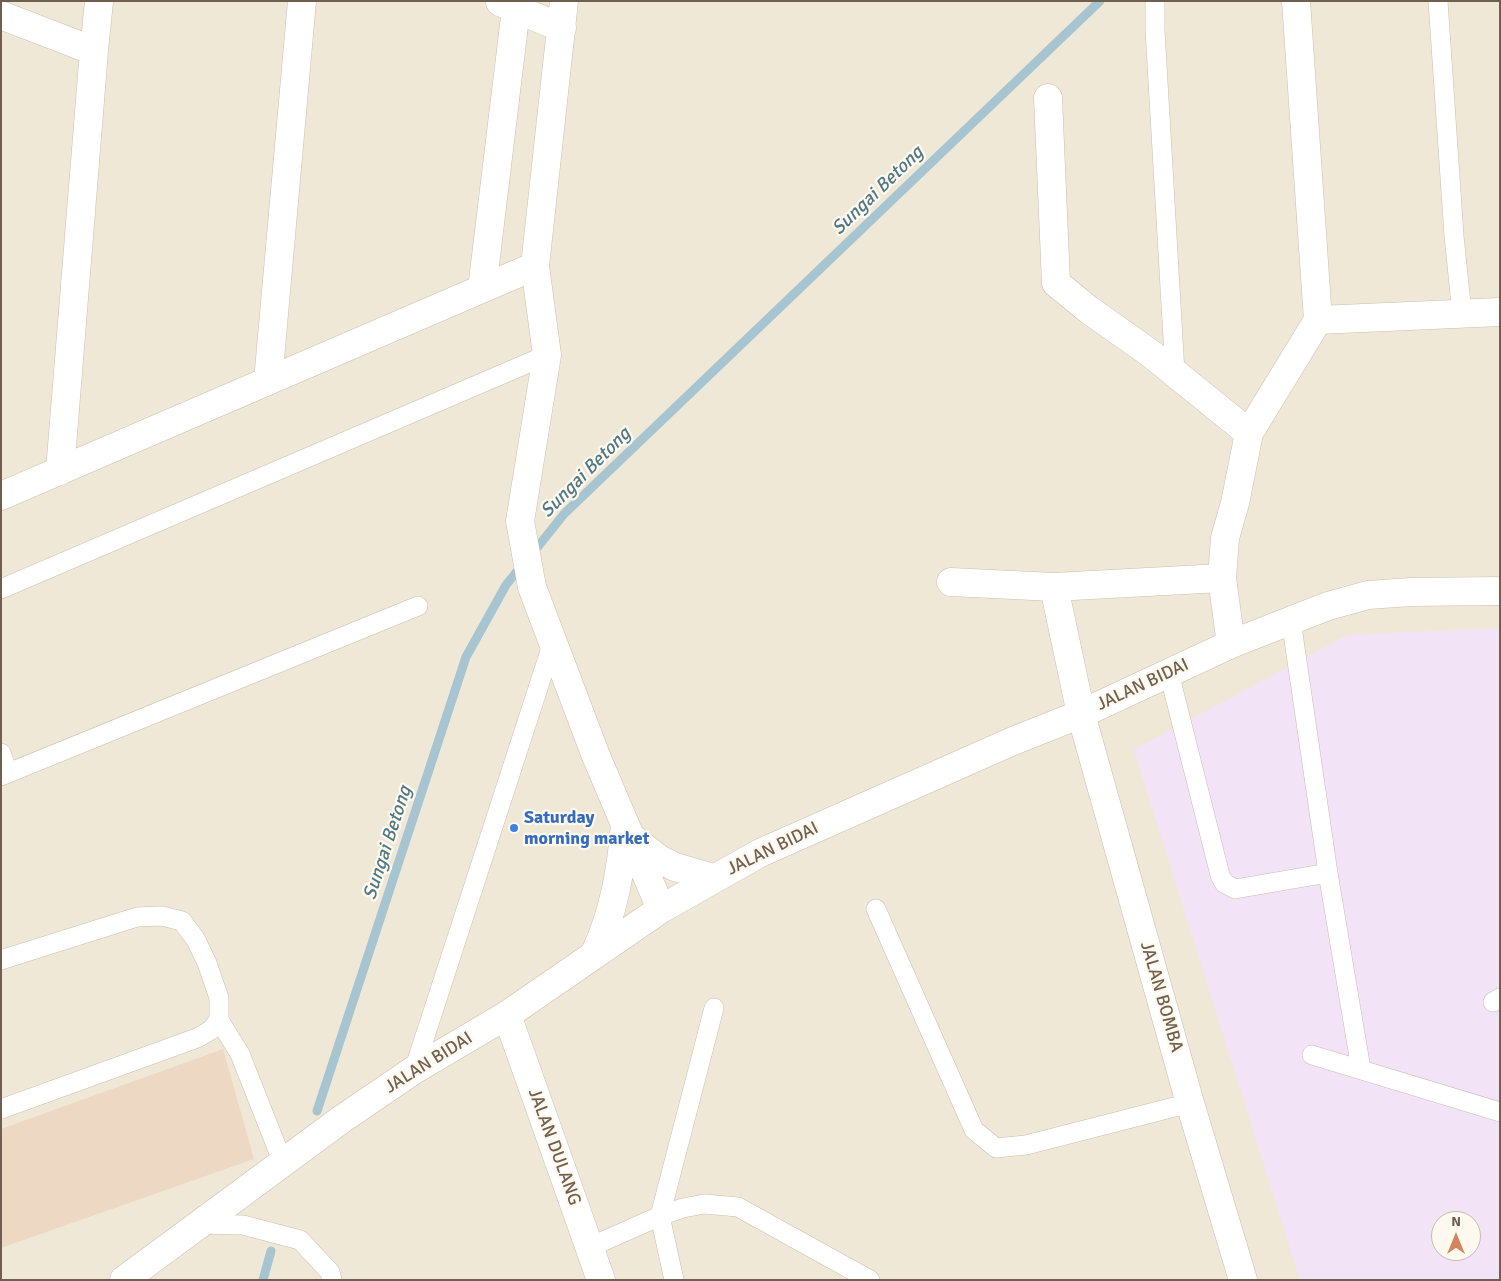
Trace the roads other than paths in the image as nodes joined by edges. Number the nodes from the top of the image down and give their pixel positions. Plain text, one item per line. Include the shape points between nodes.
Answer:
1 (99, 1) edge
2 (302, 1) edge
3 (564, 1) edge
4 (1155, 1) edge
5 (1296, 1) edge
6 (1438, 1) edge
7 (508, 5) edge
8 (1, 16) edge
9 (562, 28) junction
10 (94, 51) junction
11 (1048, 98) dead end
12 (535, 266) junction
13 (482, 289) junction
14 (1500, 312) edge
15 (1462, 314) junction
16 (1318, 320) junction
17 (546, 355) junction
18 (1175, 373) junction
19 (268, 381) junction
20 (1249, 433) junction
21 (60, 471) junction
22 (1, 496) edge
23 (1222, 578) junction
24 (951, 582) dead end
25 (1054, 587) junction
26 (1, 589) edge
27 (1500, 590) edge
28 (418, 606) dead end
29 (1291, 620) junction
30 (553, 642) junction
31 (1230, 644) junction
32 (1169, 673) junction
33 (1082, 714) junction
34 (1, 753) edge
35 (5, 775) edge
36 (628, 830) junction
37 (1328, 873) junction
38 (713, 878) junction
39 (661, 909) junction
40 (876, 909) dead end
41 (595, 953) junction
42 (1, 960) edge
43 (714, 1008) dead end
44 (507, 1015) junction
45 (219, 1020) junction
46 (1312, 1055) dead end
47 (414, 1070) junction
48 (1361, 1070) junction
49 (1190, 1103) junction
50 (1, 1109) edge
51 (1500, 1112) edge
52 (283, 1163) junction
53 (660, 1216) junction
54 (201, 1224) junction
55 (590, 1247) junction
56 (124, 1280) edge
57 (332, 1280) edge
58 (601, 1280) edge
59 (674, 1280) edge
60 (870, 1280) edge
61 (1244, 1280) edge

1 - 10 street
2 - 19 street
3 - 9 street
4 - 18 lane
5 - 16 street
6 - 15 lane
7 - 9 street
7 - 13 street
8 - 10 street
9 - 12 street
10 - 21 street
11 - 18 street via 1056,283
12 - 13 street
12 - 17 street
13 - 19 street
14 - 15 street
15 - 16 street
16 - 20 street
17 - 26 lane
17 - 30 street via 520,520 532,587
18 - 20 street
19 - 21 street
20 - 23 street via 1225,538
21 - 22 street
23 - 25 street
23 - 31 street
24 - 25 street
25 - 33 street, JALAN BOMBA
27 - 29 street, JALAN BIDAI via 1368,595
28 - 35 lane
29 - 31 street, JALAN BIDAI
29 - 37 lane
30 - 36 street
30 - 47 lane
31 - 32 street, JALAN BIDAI
32 - 33 street, JALAN BIDAI
32 - 37 lane via 1224,883 1235,888
33 - 38 street, JALAN BIDAI via 849,813
33 - 49 street, JALAN BOMBA
34 - 35 lane
36 - 38 street via 659,859
36 - 39 street
36 - 41 street via 607,927
37 - 48 lane
38 - 39 street, JALAN BIDAI
39 - 41 street, JALAN BIDAI
40 - 49 lane via 974,1130 996,1148 1026,1145
41 - 44 street, JALAN BIDAI
42 - 45 lane via 137,918 162,916 182,921 207,963 219,998
43 - 53 lane
44 - 47 street, JALAN BIDAI
44 - 55 street, JALAN DULANG
45 - 50 lane via 211,1030 197,1038
45 - 52 lane via 240,1054
46 - 48 lane
47 - 52 street, JALAN BIDAI
48 - 51 lane
49 - 61 street, JALAN BOMBA
52 - 54 street, JALAN BIDAI
53 - 55 lane
53 - 59 lane
53 - 60 lane via 704,1204 738,1207
54 - 56 street, JALAN BIDAI
54 - 57 lane via 243,1225 300,1240 330,1272
55 - 58 street, JALAN DULANG

